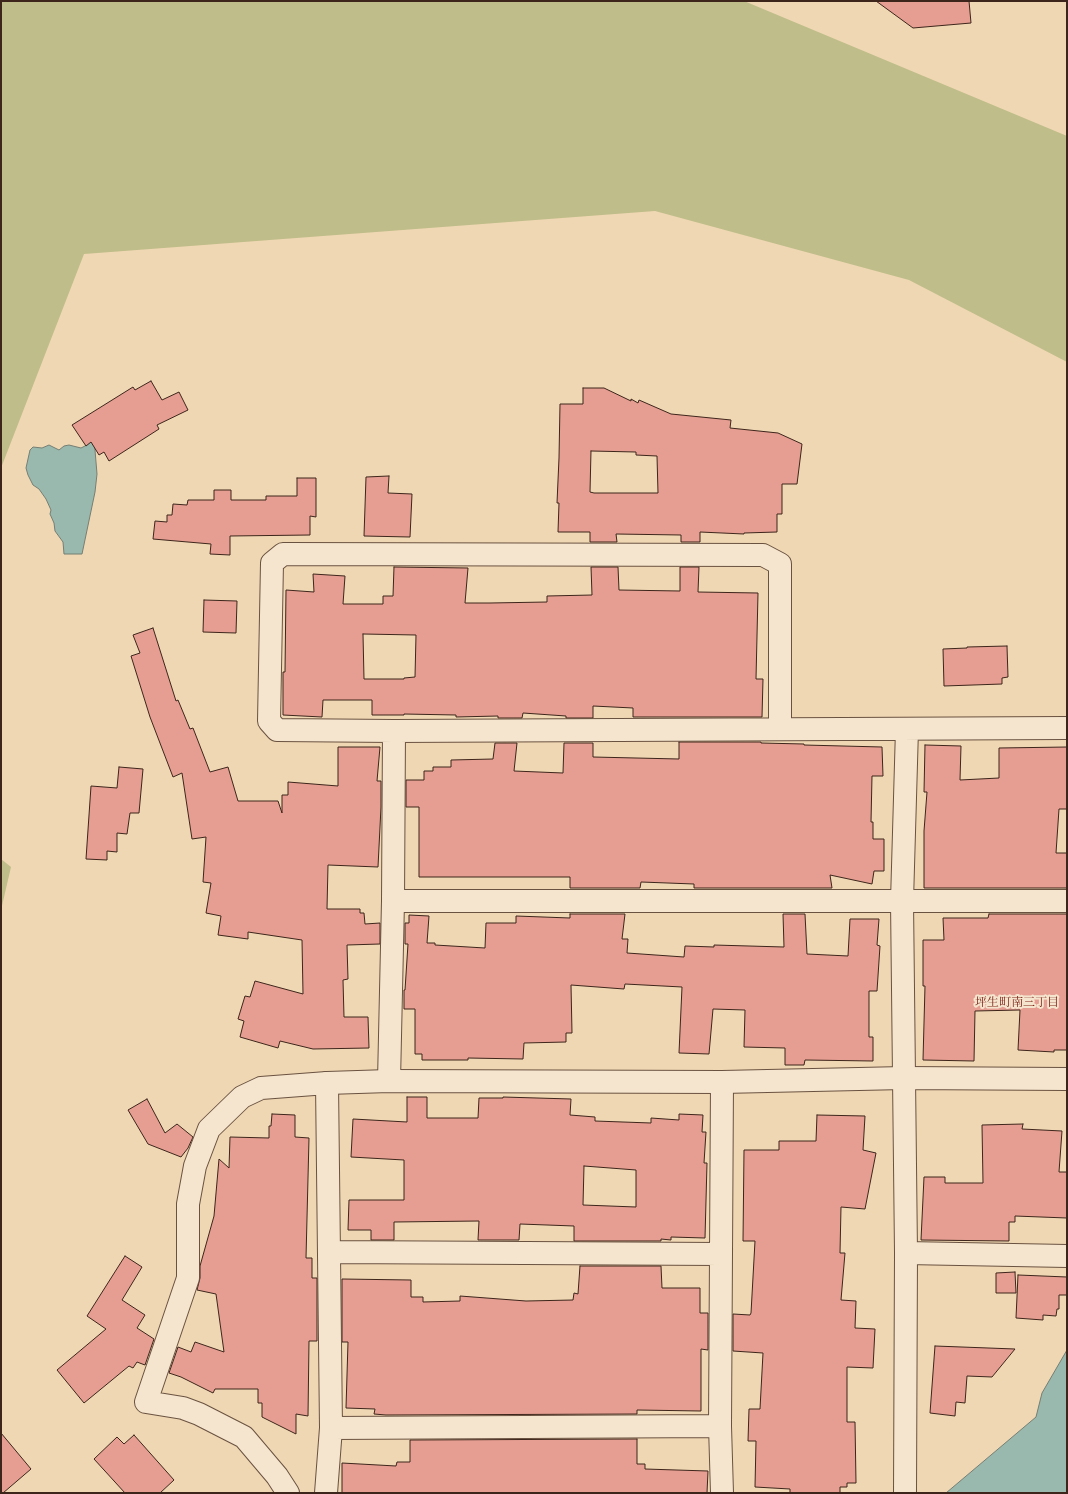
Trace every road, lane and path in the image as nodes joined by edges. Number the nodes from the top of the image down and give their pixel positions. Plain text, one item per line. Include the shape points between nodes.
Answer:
1 (780, 728) junction
2 (1067, 728) edge
3 (907, 729) junction
4 (394, 731) junction
5 (393, 901) junction
6 (902, 901) junction
7 (1067, 901) edge
8 (904, 1078) junction
9 (1067, 1079) edge
10 (389, 1081) junction
11 (722, 1082) junction
12 (327, 1083) junction
13 (329, 1252) junction
14 (906, 1253) junction
15 (721, 1254) junction
16 (1067, 1256) edge
17 (720, 1426) junction
18 (331, 1428) junction
19 (288, 1493) edge
20 (326, 1493) edge
21 (722, 1493) edge
22 (905, 1493) edge

1 - 3 street
1 - 4 street
1 - 4 street via 780,564 763,555 283,554 272,563 269,721 277,730
2 - 3 street
3 - 6 street
4 - 5 street
5 - 6 street
5 - 10 street
6 - 7 street
6 - 8 street
8 - 9 street
8 - 11 street
8 - 14 street
10 - 11 street
10 - 12 street
11 - 15 street
12 - 13 street
12 - 19 street via 261,1088 242,1097 209,1129 195,1166 188,1204 188,1278 146,1402 183,1408 244,1437
13 - 15 street
13 - 18 street
14 - 16 street
14 - 22 street
15 - 17 street
17 - 18 street
17 - 21 street
18 - 20 street

